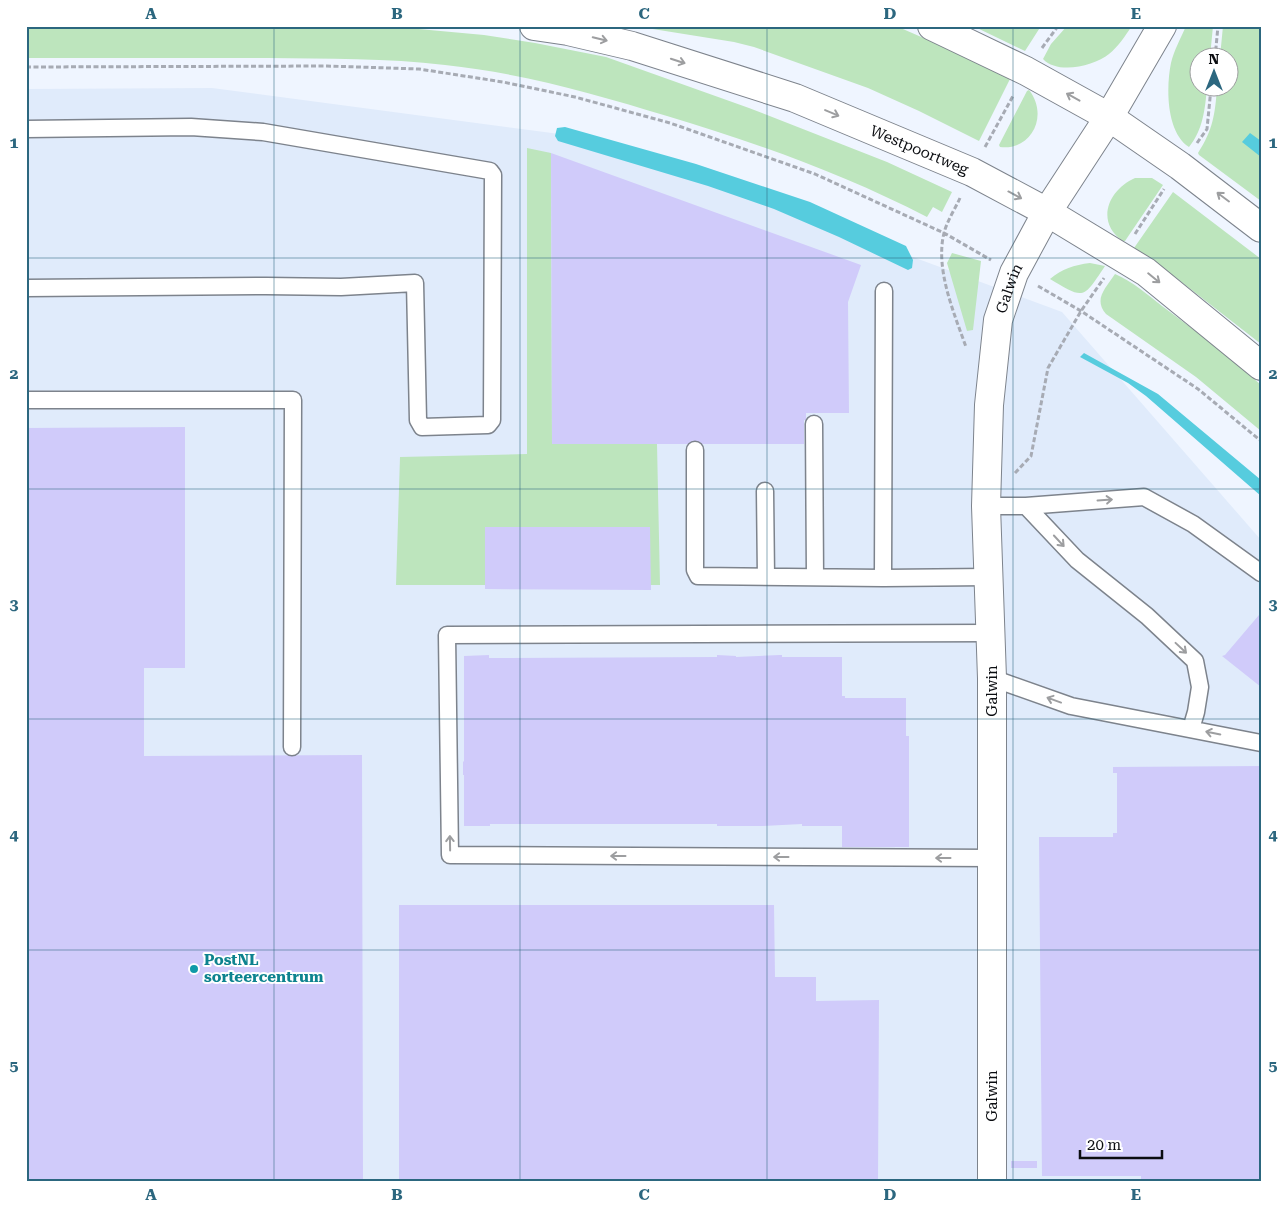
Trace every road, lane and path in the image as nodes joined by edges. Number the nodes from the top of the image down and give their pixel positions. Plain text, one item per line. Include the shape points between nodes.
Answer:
1 (534, 26) edge
2 (932, 26) edge
3 (1162, 26) edge
4 (1218, 26) edge
5 (1216, 48) edge
6 (26, 67) edge
7 (1211, 98) edge
8 (1109, 116) junction
9 (26, 129) edge
10 (1180, 166) junction
11 (1047, 212) junction
12 (1261, 228) edge
13 (1121, 256) junction
14 (1014, 273) junction
15 (26, 288) edge
16 (884, 291) dead end
17 (1081, 310) junction
18 (1261, 366) edge
19 (26, 400) edge
20 (814, 424) dead end
21 (1261, 442) edge
22 (695, 450) dead end
23 (766, 491) dead end
24 (986, 506) junction
25 (1026, 506) junction
26 (1261, 573) edge
27 (766, 577) junction
28 (815, 577) junction
29 (989, 577) junction
30 (883, 578) junction
31 (991, 634) junction
32 (992, 678) junction
33 (1191, 729) junction
34 (1261, 742) edge
35 (292, 747) dead end
36 (992, 858) junction
37 (988, 1179) edge

1 -> 11 main road, Westpoortweg via 632,46 795,98 972,172
8 -> 2 main road
3 - 8 main road
4 - 5 path
6 - 14 path via 327,66 419,69 575,97 670,124 815,174 944,233
7 - 10 path via 1207,130
8 - 10 main road
8 - 11 main road, Galwin
9 - 15 lane via 192,127 263,132 490,171 493,175 492,420 488,425 422,426 418,420 415,283 341,287
12 -> 10 main road
10 - 13 path
11 - 13 main road, Westpoortweg
11 - 14 main road, Galwin
13 - 17 path
13 -> 18 main road, Westpoortweg via 1146,272
14 - 17 path
14 - 24 main road, Galwin via 998,320 989,405
16 - 30 lane
17 - 21 path via 1198,389
17 - 24 path via 1048,368 1030,456
19 - 35 lane via 293,400
20 - 28 lane
22 - 27 lane via 695,570 698,576
23 - 27 lane
24 - 25 lane
24 - 29 main road, Galwin
25 -> 26 lane via 1144,497 1193,524
25 -> 33 lane via 1077,560 1147,616 1195,661 1200,687
27 - 28 lane
28 - 30 lane
29 - 30 lane
29 - 31 main road, Galwin
31 - 32 main road, Galwin
36 -> 31 lane via 450,855 447,635
33 -> 32 lane via 1071,706
32 - 36 main road, Galwin
34 -> 33 lane
36 - 37 main road, Galwin

